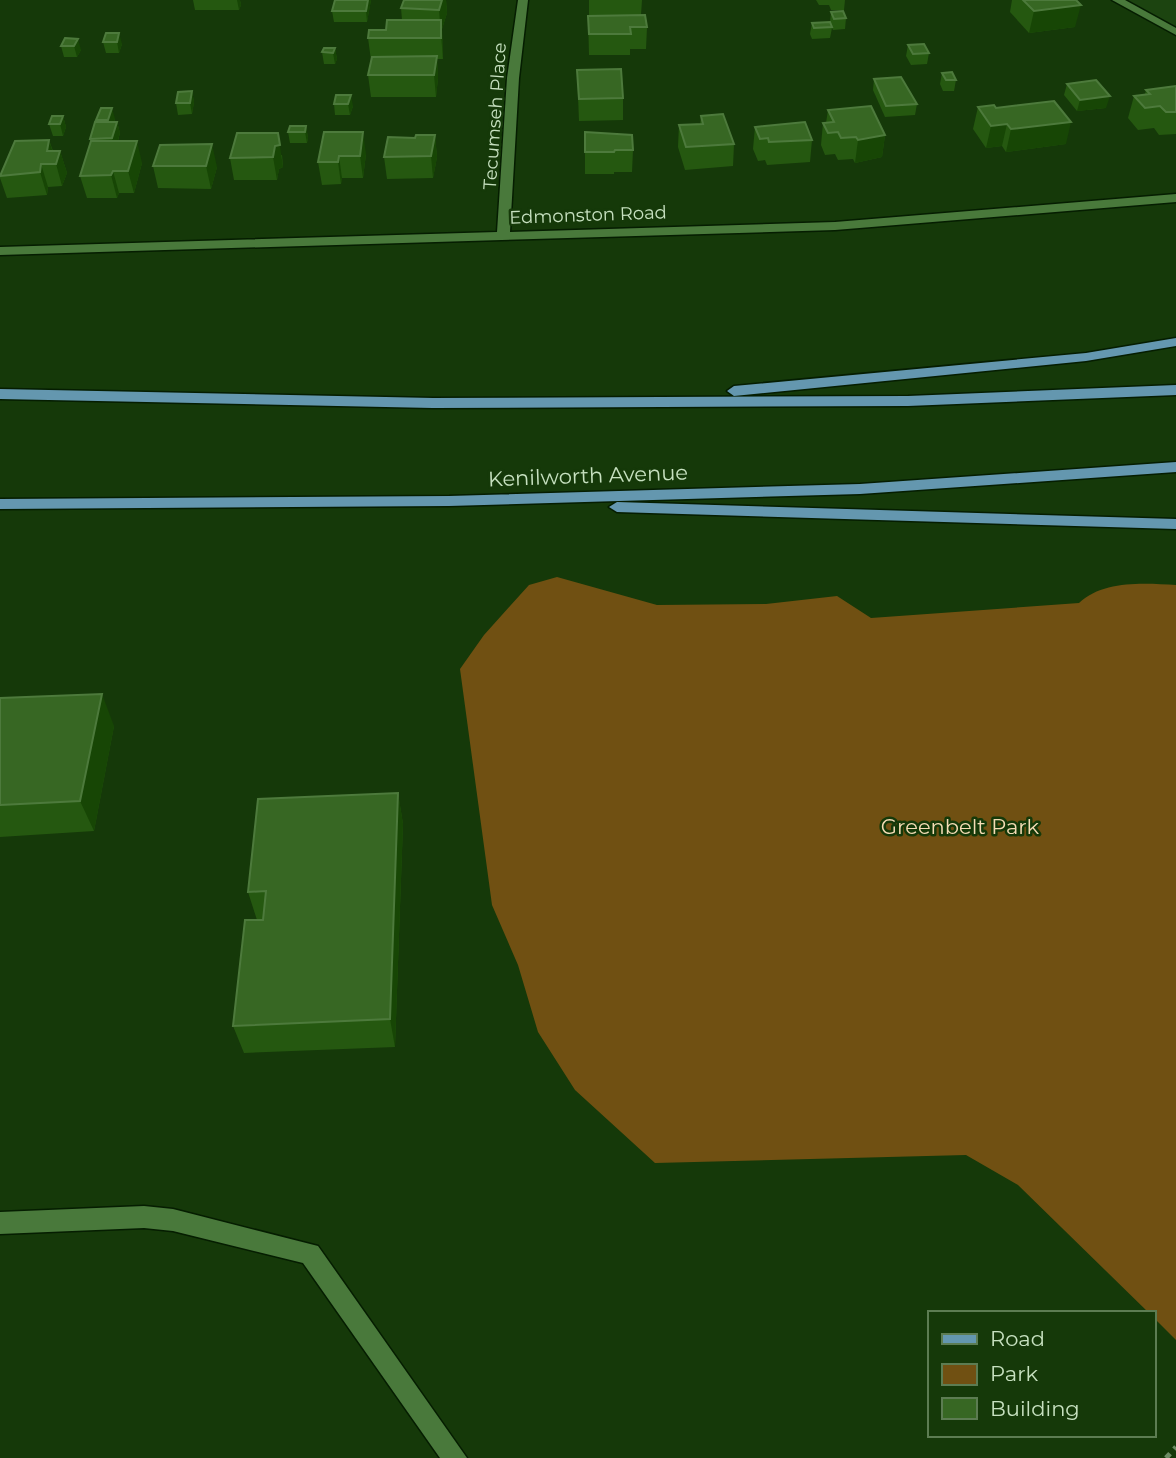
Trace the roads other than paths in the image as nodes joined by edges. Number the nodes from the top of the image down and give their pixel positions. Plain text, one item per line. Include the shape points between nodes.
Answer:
1 (523, 0) edge
2 (1116, 0) edge
3 (1176, 32) edge
4 (1176, 198) edge
5 (503, 235) junction
6 (0, 251) edge
7 (1176, 342) edge
8 (1176, 390) edge
9 (0, 394) edge
10 (633, 400) junction
11 (1176, 467) edge
12 (449, 501) junction
13 (0, 504) edge
14 (1176, 524) edge
15 (0, 1223) edge
16 (455, 1458) edge

1 - 5 street, Tecumseh Place
2 - 3 street
4 - 5 street, Edmonston Road via 835,226
5 - 6 street, Edmonston Road
7 - 10 main road via 1086,357
8 - 10 main road via 908,401
9 - 10 main road via 433,402
11 - 12 main road, Kenilworth Avenue via 860,489
12 - 13 main road, Kenilworth Avenue
12 - 14 main road
15 - 16 street via 144,1217 310,1254

